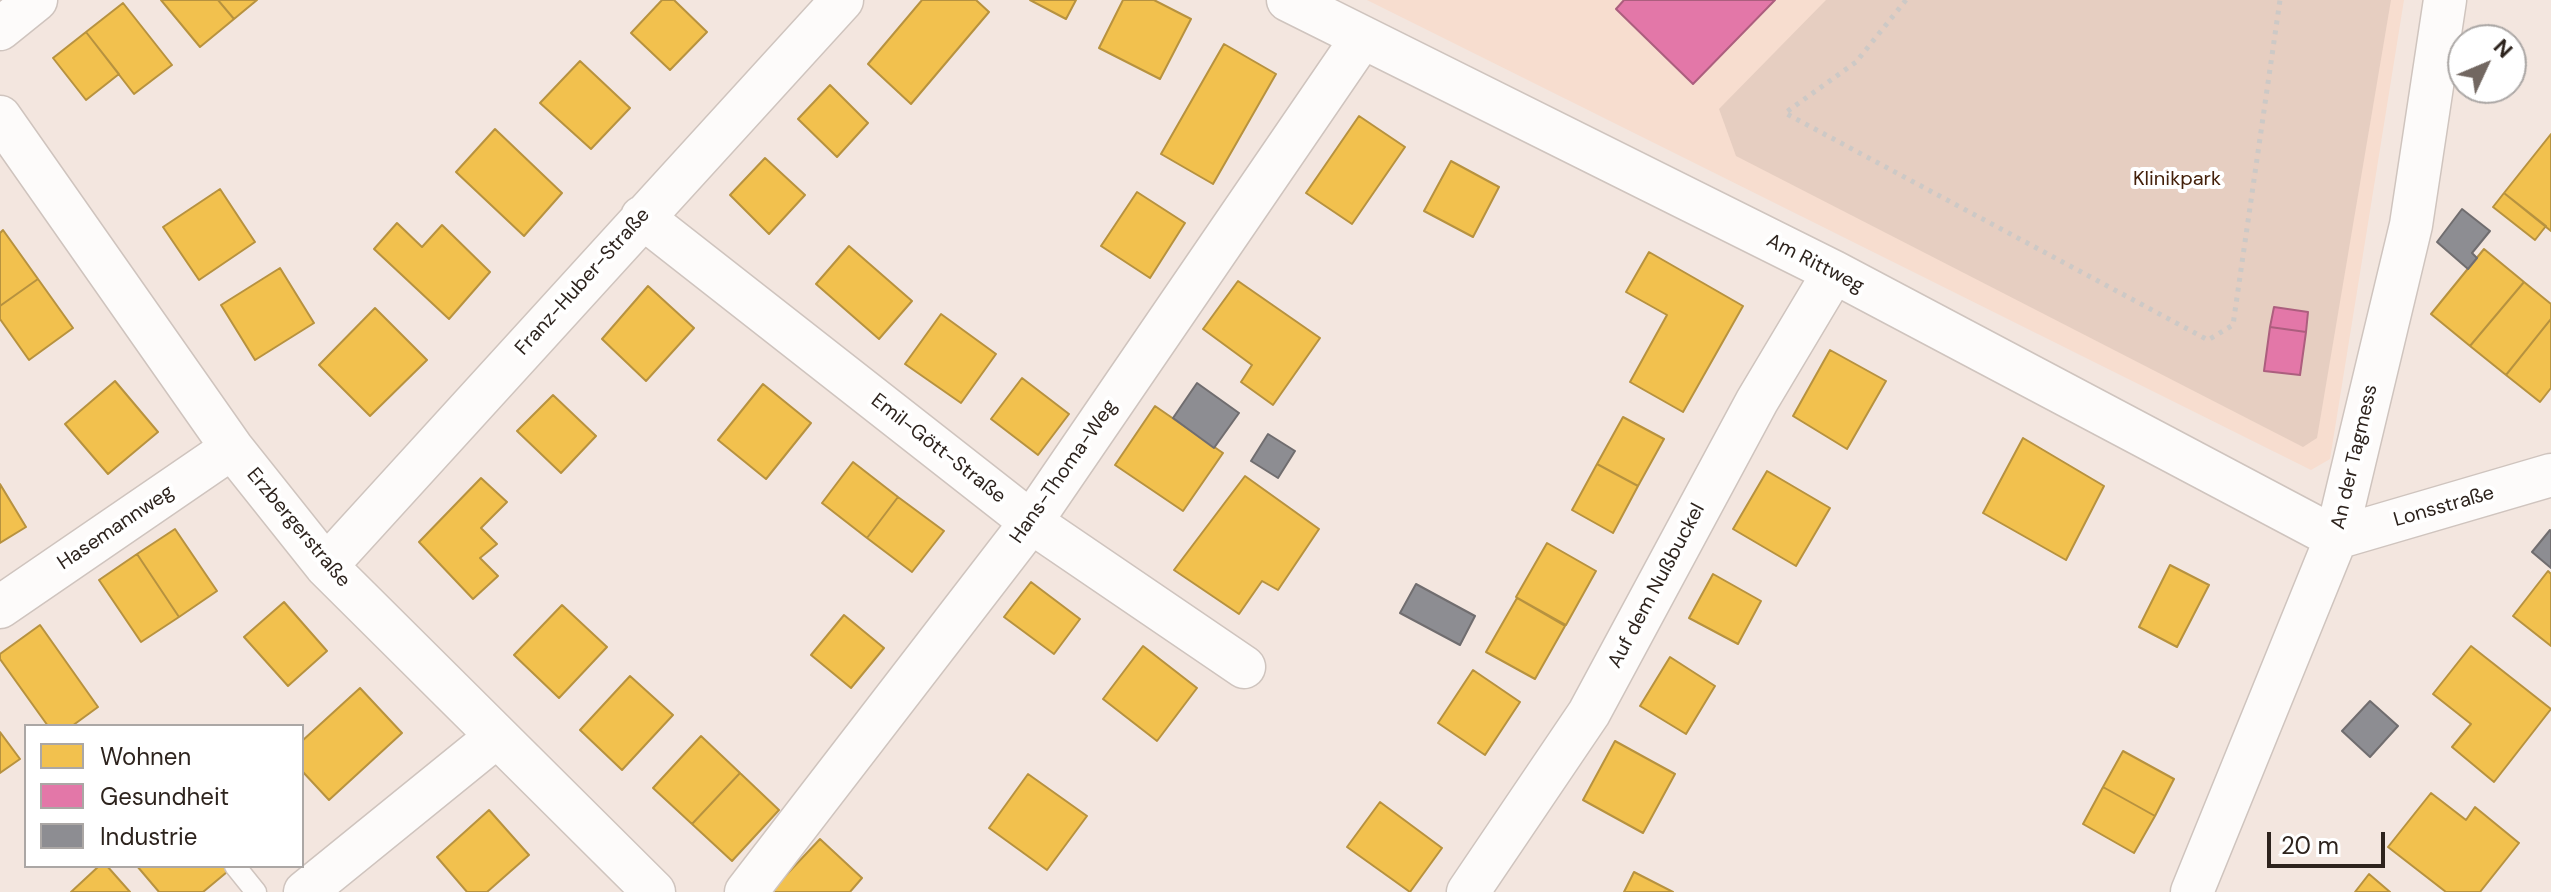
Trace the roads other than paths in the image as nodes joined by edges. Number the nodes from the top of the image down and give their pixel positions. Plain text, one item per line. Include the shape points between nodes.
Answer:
1 (36, 0) edge
2 (842, 0) edge
3 (1288, 0) edge
4 (2445, 0) edge
5 (0, 29) edge
6 (1362, 38) junction
7 (0, 117) edge
8 (642, 217) junction
9 (1834, 272) junction
10 (232, 448) junction
11 (2551, 475) edge
12 (1031, 522) junction
13 (2336, 538) junction
14 (326, 566) junction
15 (0, 607) edge
16 (1244, 667) dead end
17 (496, 737) junction
18 (237, 868) edge
19 (256, 892) edge
20 (305, 892) edge
21 (654, 892) edge
22 (746, 892) edge
23 (1468, 892) edge
24 (2192, 892) edge

1 - 5 street
2 - 8 street, Franz-Huber-Straße
3 - 6 street, Am Rittweg
4 - 13 street, An der Tagmess via 2411,225
6 - 9 street, Am Rittweg
6 - 12 street, Hans-Thoma-Weg
7 - 10 street, Erzbergerstraße
8 - 12 street, Emil-Gött-Straße
8 - 14 street, Franz-Huber-Straße
9 - 13 street, Am Rittweg
9 - 23 street, Auf dem Nußbuckel via 1757,401 1589,713
10 - 14 street, Erzbergerstraße
10 - 15 street, Hasemannweg
11 - 13 street, Lonsstraße
12 - 16 street, Emil-Gött-Straße
12 - 22 street, Hans-Thoma-Weg
13 - 24 street, An der Tagmess
14 - 17 street, Erzbergerstraße
17 - 20 street
17 - 21 street, Erzbergerstraße
18 - 19 lane

